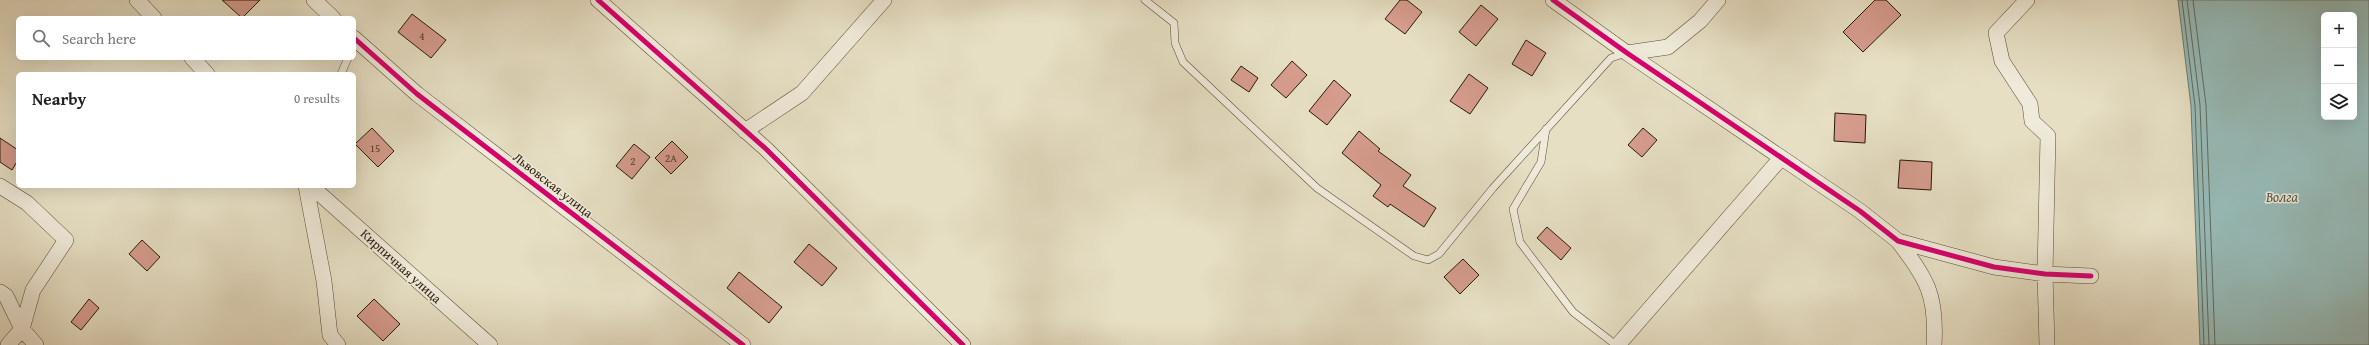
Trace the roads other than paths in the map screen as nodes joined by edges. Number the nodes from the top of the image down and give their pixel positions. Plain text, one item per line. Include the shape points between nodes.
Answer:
1 (136, 0) edge
2 (314, 0) edge
3 (598, 0) edge
4 (884, 0) edge
5 (1145, 0) edge
6 (1553, 0) edge
7 (1718, 0) edge
8 (2027, 0) edge
9 (152, 16) edge
10 (331, 16) edge
11 (356, 41) edge
12 (1627, 53) junction
13 (194, 60) edge
14 (347, 60) edge
15 (205, 72) edge
16 (342, 72) edge
17 (1546, 129) junction
18 (745, 130) junction
19 (1781, 158) junction
20 (0, 186) edge
21 (306, 188) edge
22 (313, 188) edge
23 (1898, 240) junction
24 (2045, 274) junction
25 (2091, 276) dead end
26 (0, 292) edge
27 (22, 329) junction
28 (8, 345) edge
29 (36, 345) edge
30 (338, 345) edge
31 (490, 345) edge
32 (743, 345) edge
33 (963, 345) edge
34 (1617, 345) edge
35 (1934, 345) edge
36 (2047, 345) edge

1 - 9 street
2 - 10 street
3 - 18 street
4 - 18 street via 802,93
5 - 17 lane via 1174,24 1175,43 1183,62 1317,188 1414,256 1428,260 1439,254
6 - 12 street
7 - 12 street via 1700,22 1668,47
8 - 24 street via 1996,33 2002,61 2030,104 2032,121 2048,136
11 - 32 street, Львовская улица via 417,94
12 - 17 lane via 1611,58
12 - 19 street
13 - 15 street
14 - 16 lane
17 - 34 lane via 1540,162 1513,209 1520,242 1573,312
18 - 33 street
19 - 23 street
19 - 34 street
20 - 27 street via 27,203 66,240 33,290
21 - 30 street via 324,281 330,335
22 - 31 street, Кирпичная улица
23 - 24 street via 1994,267
23 - 35 street via 1928,286 1936,316
24 - 25 street
24 - 36 street
26 - 27 street via 6,296
27 - 28 street
27 - 29 street

